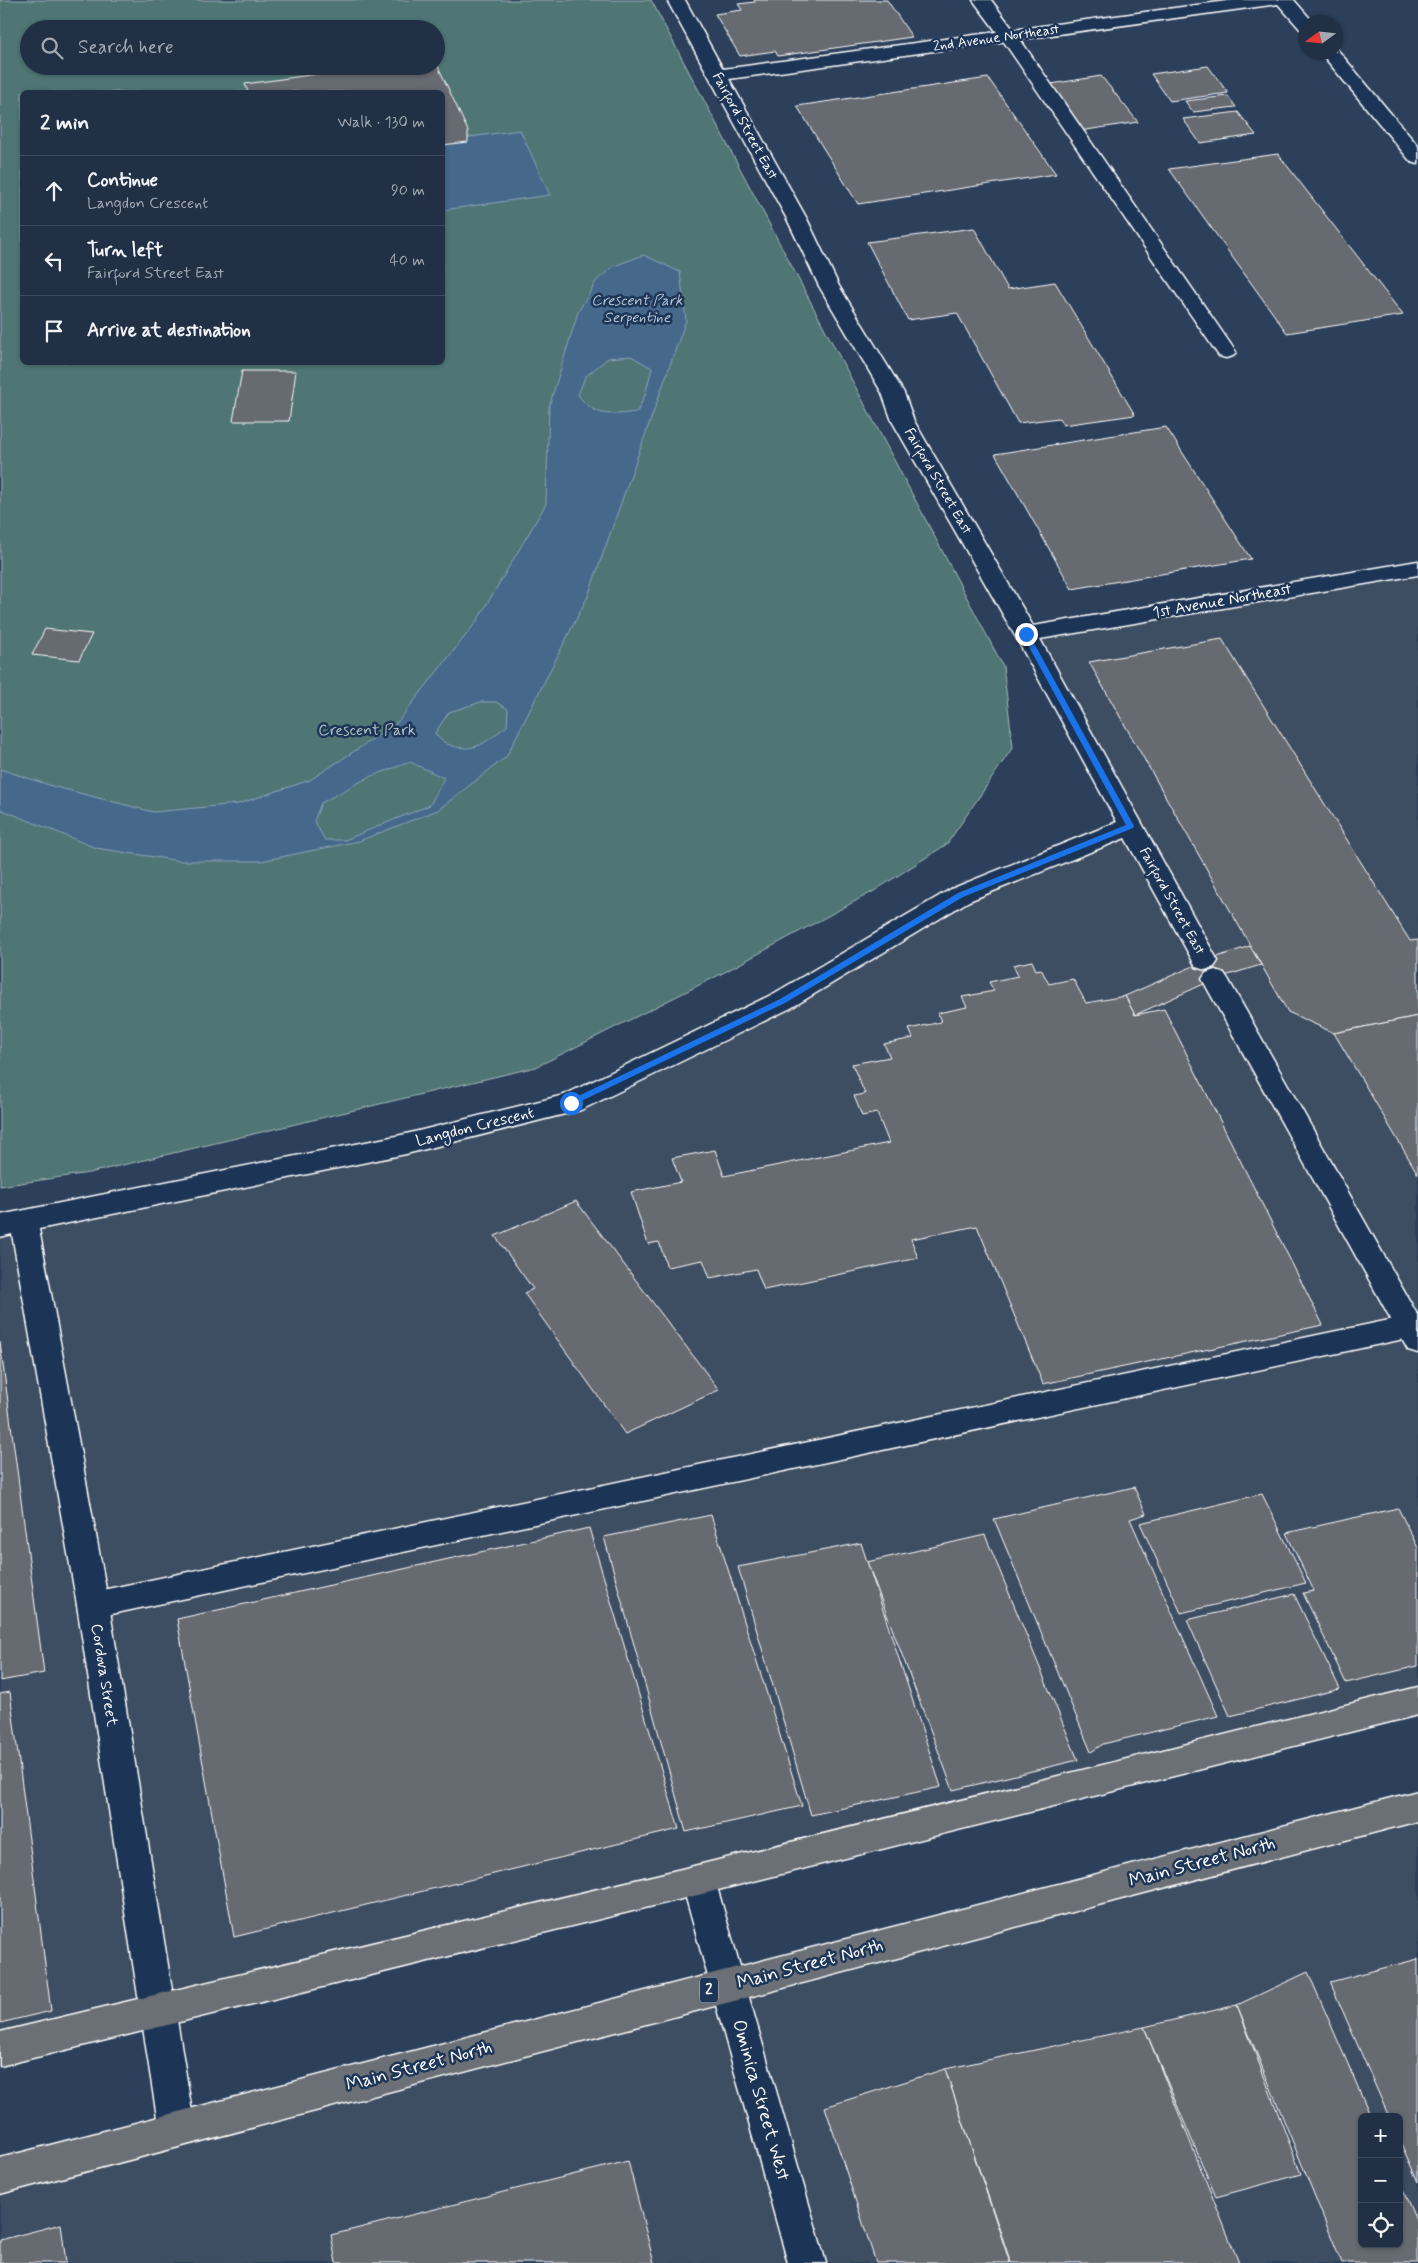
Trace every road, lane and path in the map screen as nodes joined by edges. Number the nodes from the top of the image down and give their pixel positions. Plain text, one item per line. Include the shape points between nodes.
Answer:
1 (676, 0) edge
2 (982, 0) edge
3 (1274, 0) edge
4 (1284, 0) edge
5 (1298, 16) edge
6 (1009, 36) junction
7 (1336, 60) edge
8 (717, 75) junction
9 (1418, 158) edge
10 (1226, 352) dead end
11 (1418, 568) edge
12 (1026, 634) junction
13 (1131, 826) junction
14 (12, 1224) edge
15 (1415, 1331) edge
16 (93, 1605) junction
17 (1418, 1701) edge
18 (1418, 1806) edge
19 (698, 1880) junction
20 (728, 1985) junction
21 (158, 2010) junction
22 (0, 2049) edge
23 (177, 2130) junction
24 (0, 2176) edge
25 (808, 2263) edge

1 - 8 street, Fairford Street East
2 - 6 street
3 - 6 street, 2nd Avenue Northeast
4 - 5 street
6 - 8 street, 2nd Avenue Northeast
6 - 10 street
7 - 9 street
8 - 12 street, Fairford Street East via 797,219 829,286 893,394 903,420
11 - 12 street, 1st Avenue Northeast
12 - 13 street, Fairford Street East
13 - 14 street, Langdon Crescent via 960,895 782,1001 571,1103 406,1144
13 - 15 street, Fairford Street East
14 - 16 street, Cordova Street
15 - 16 street
16 - 21 street, Cordova Street
17 - 19 main road
18 - 20 main road, Main Street North / 2
19 - 20 street, Ominica Street West
19 - 21 main road
20 - 23 main road, Main Street North / 2
20 - 25 street, Ominica Street West
21 - 22 main road
21 - 23 street, Cordova Street
23 - 24 main road, Main Street North / 2

